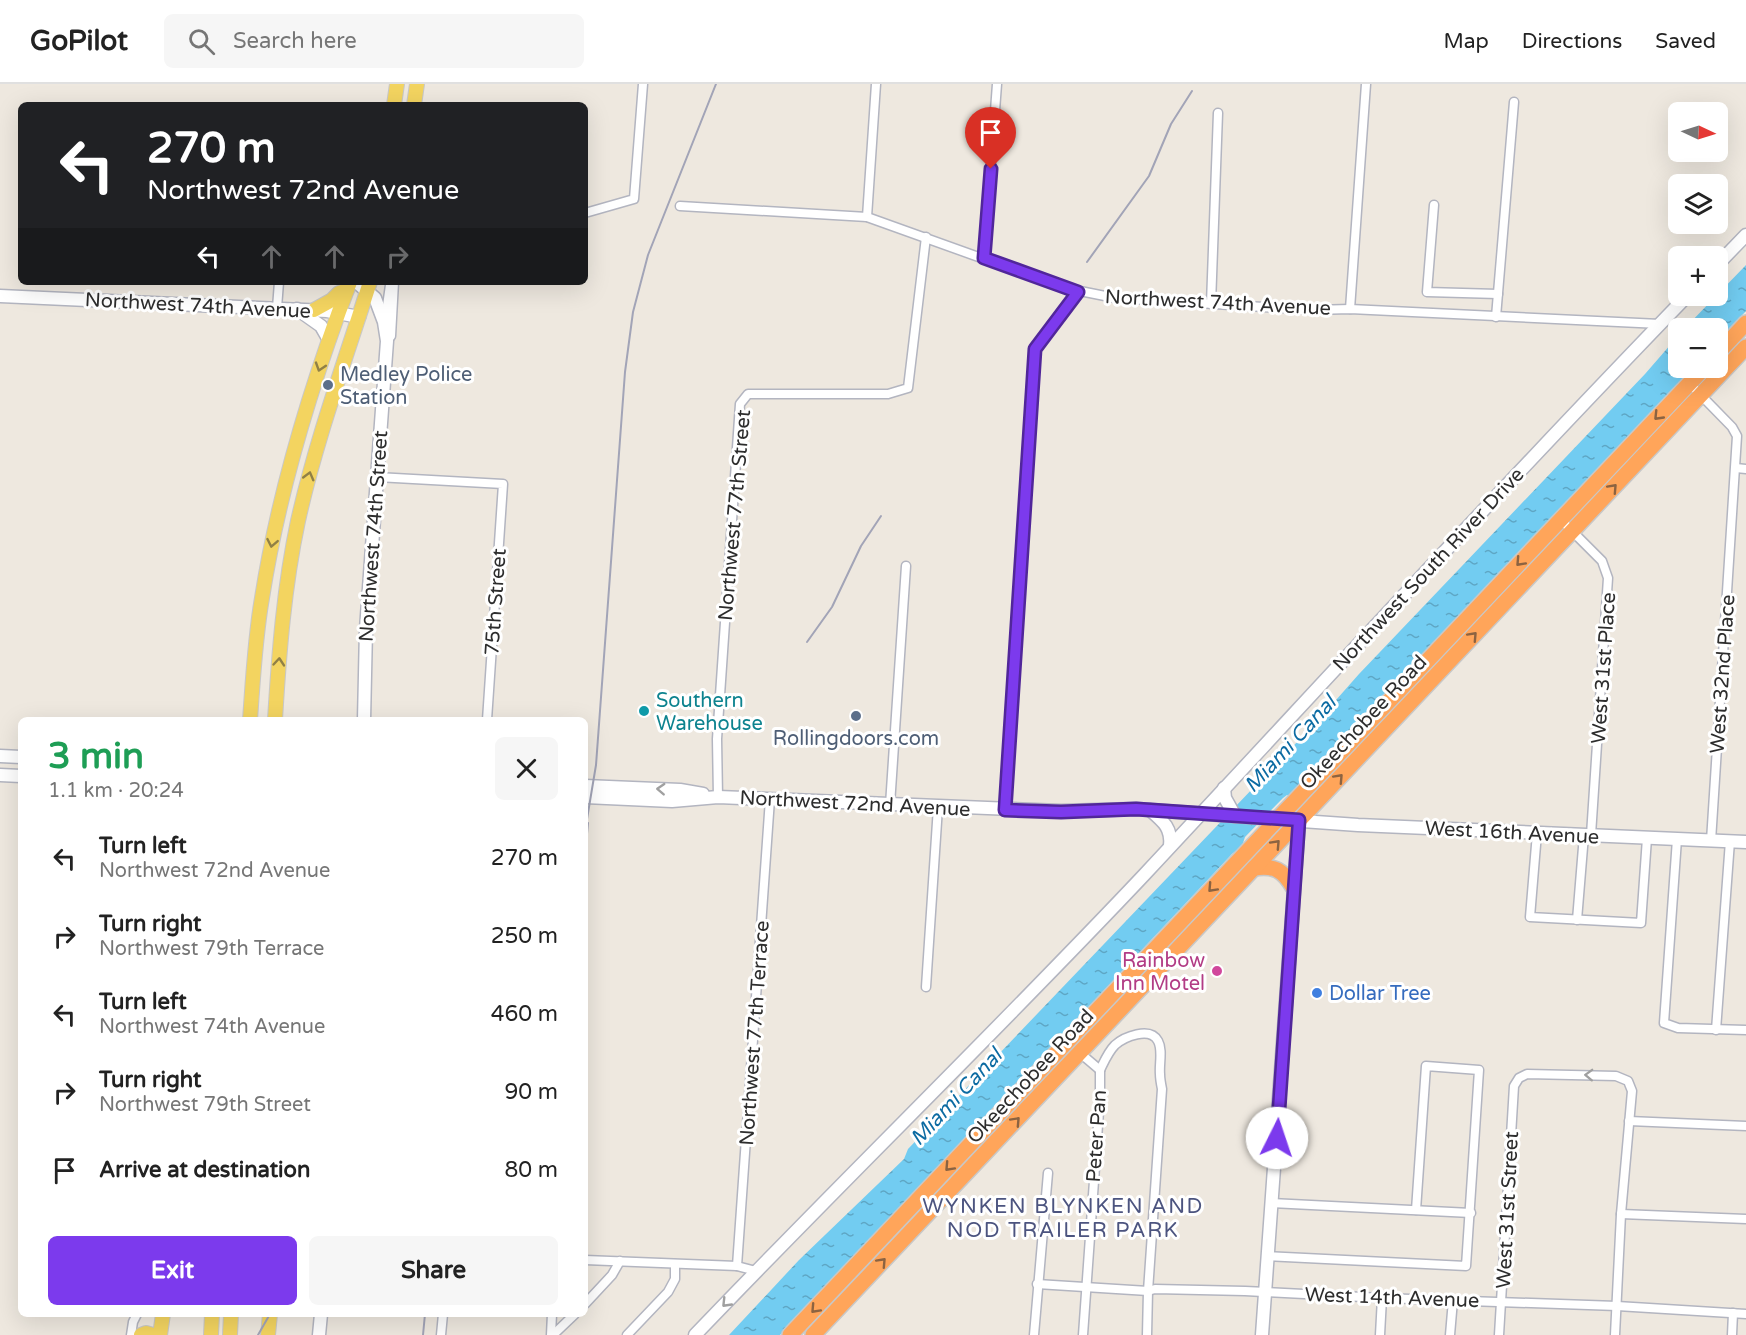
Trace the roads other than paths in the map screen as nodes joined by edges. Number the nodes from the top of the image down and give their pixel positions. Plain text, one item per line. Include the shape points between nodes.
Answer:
1 (397, 84) edge
2 (417, 84) edge
3 (643, 84) edge
4 (876, 84) edge
5 (997, 84) edge
6 (1366, 84) edge
7 (394, 102) edge
8 (414, 102) edge
9 (1514, 102) dead end
10 (1218, 113) dead end
11 (1434, 205) dead end
12 (680, 206) dead end
13 (588, 211) edge
14 (867, 217) junction
15 (1746, 235) edge
16 (926, 237) junction
17 (1728, 254) edge
18 (984, 258) junction
19 (279, 285) edge
20 (350, 285) edge
21 (351, 285) edge
22 (392, 285) edge
23 (392, 285) edge
24 (369, 287) edge
25 (1078, 292) junction
26 (1498, 294) junction
27 (0, 296) edge
28 (1211, 304) junction
29 (1677, 306) edge
30 (277, 308) junction
31 (297, 309) junction
32 (1350, 309) junction
33 (314, 310) junction
34 (339, 312) junction
35 (359, 316) junction
36 (1496, 317) junction
37 (1746, 323) edge
38 (1660, 324) junction
39 (385, 333) junction
40 (329, 340) junction
41 (1728, 342) edge
42 (1746, 347) edge
43 (1694, 378) edge
44 (1689, 383) junction
45 (1700, 395) junction
46 (1736, 468) junction
47 (1746, 469) edge
48 (377, 477) junction
49 (1560, 519) junction
50 (1572, 530) junction
51 (906, 566) dead end
52 (250, 717) edge
53 (275, 717) edge
54 (364, 717) edge
55 (487, 717) edge
56 (0, 756) edge
57 (18, 757) edge
58 (0, 775) edge
59 (18, 776) edge
60 (588, 786) edge
61 (1225, 794) junction
62 (588, 797) edge
63 (718, 797) junction
64 (770, 799) junction
65 (890, 805) junction
66 (938, 807) junction
67 (1005, 810) junction
68 (1150, 810) junction
69 (1200, 814) junction
70 (1228, 816) junction
71 (1272, 818) junction
72 (1299, 820) junction
73 (1537, 833) junction
74 (1588, 835) junction
75 (1647, 838) junction
76 (1677, 839) junction
77 (1711, 841) junction
78 (1730, 841) junction
79 (1746, 842) edge
80 (1170, 846) junction
81 (1254, 868) junction
82 (1293, 887) junction
83 (1577, 920) junction
84 (926, 987) dead end
85 (1716, 1030) junction
86 (1746, 1030) edge
87 (1080, 1053) junction
88 (1100, 1070) junction
89 (1629, 1121) junction
90 (1746, 1126) edge
91 (1048, 1173) dead end
92 (1271, 1203) junction
93 (1416, 1210) junction
94 (1471, 1213) junction
95 (1621, 1214) junction
96 (1746, 1220) edge
97 (1267, 1256) junction
98 (588, 1260) edge
99 (620, 1261) junction
100 (675, 1264) junction
101 (737, 1266) junction
102 (756, 1272) junction
103 (1037, 1284) junction
104 (1086, 1287) junction
105 (1148, 1291) junction
106 (1265, 1292) junction
107 (1382, 1298) junction
108 (1453, 1300) junction
109 (588, 1301) edge
110 (1502, 1301) junction
111 (1617, 1306) junction
112 (1733, 1313) junction
113 (1746, 1314) edge
114 (135, 1317) edge
115 (163, 1317) edge
116 (212, 1317) edge
117 (231, 1317) edge
118 (270, 1317) edge
119 (321, 1317) edge
120 (443, 1317) edge
121 (552, 1317) edge
122 (572, 1317) edge
123 (131, 1335) edge
124 (141, 1335) edge
125 (153, 1335) edge
126 (160, 1335) edge
127 (211, 1335) edge
128 (230, 1335) edge
129 (268, 1335) edge
130 (319, 1335) edge
131 (441, 1335) edge
132 (552, 1335) edge
133 (627, 1335) edge
134 (695, 1335) edge
135 (790, 1335) edge
136 (813, 1335) edge
137 (1034, 1335) edge
138 (1083, 1335) edge
139 (1147, 1335) edge
140 (1262, 1335) edge
141 (1380, 1335) edge
142 (1450, 1335) edge
143 (1499, 1335) edge
144 (1615, 1335) edge
145 (1732, 1335) edge

1 - 7 main road
2 - 8 main road
3 - 13 street via 634,199
4 - 14 street
5 - 18 street
6 - 32 street
9 - 26 street
10 - 28 street
11 - 26 street via 1427,292
12 - 14 street, Northwest 74th Avenue
14 - 16 street, Northwest 74th Avenue
15 - 17 street
16 - 18 street, Northwest 74th Avenue
16 - 63 street, Northwest 77th Street via 908,388 888,394 748,394 740,404 717,740
18 - 25 street, Northwest 74th Avenue
19 - 30 street
20 - 33 main road
21 - 34 main road
22 - 39 street, Northwest 74th Street via 391,336
23 - 39 street, Northwest 74th Street
24 - 35 main road
24 - 39 street via 376,324
25 - 28 street, Northwest 74th Avenue
25 - 67 street via 1035,349
26 - 36 street
27 - 30 street, Northwest 74th Avenue
28 - 32 street, Northwest 74th Avenue
29 - 38 street, Northwest South River Drive
30 - 31 street, Northwest 74th Avenue
31 - 33 street, Northwest 74th Avenue
31 - 40 street via 321,326
32 - 36 street, Northwest 74th Avenue
33 - 34 street, Northwest 74th Avenue
34 - 35 street, Northwest 74th Avenue
34 - 40 main road
53 -> 35 main road via 282,626 297,525
36 - 38 street, Northwest 74th Avenue
37 - 41 highway
38 - 61 street, Northwest South River Drive
39 - 48 street, Northwest 74th Street
40 -> 52 main road via 293,451 275,524 259,619
42 - 45 highway, Okeechobee Road
43 - 44 highway, Okeechobee Road
44 - 45 street, West 32nd Place
44 -> 49 highway, Okeechobee Road
45 - 46 street, West 32nd Place via 1737,436
50 -> 45 highway, Okeechobee Road
46 - 47 street
46 - 77 street, West 32nd Place
48 - 54 street, Northwest 74th Street
48 - 55 street, 75th Street via 503,483
49 - 50 street, West 31st Place
49 -> 71 highway, Okeechobee Road
72 -> 50 highway, Okeechobee Road
50 - 74 street, West 31st Place via 1602,561 1608,578
51 - 65 street
56 - 57 street
58 - 59 street
63 -> 60 street, Northwest 72nd Avenue via 680,790
61 - 69 street, Northwest South River Drive
61 - 70 street
62 - 63 street, Northwest 72nd Avenue via 672,801
63 - 64 street, Northwest 72nd Avenue
64 - 65 street, Northwest 72nd Avenue
64 - 101 street, Northwest 77th Terrace
65 - 66 street, Northwest 72nd Avenue
66 - 67 street, Northwest 72nd Avenue
66 - 84 street
67 - 68 street, Northwest 72nd Avenue
68 - 69 street, Northwest 72nd Avenue
68 - 80 street via 1167,825
69 - 70 street, Northwest 72nd Avenue
69 - 80 street, Northwest South River Drive
70 - 71 street, Northwest 72nd Avenue
71 - 72 street, West 16th Avenue
71 -> 135 highway, Okeechobee Road
72 - 73 street, West 16th Avenue
81 -> 72 highway, Okeechobee Road
72 - 82 street
73 - 74 street, West 16th Avenue
73 - 83 street via 1530,917
74 - 75 street, West 16th Avenue
74 - 83 street, West 31st Place
75 - 76 street, West 16th Avenue
75 - 83 street via 1641,923
76 - 77 street, West 16th Avenue
76 - 85 street via 1664,1023 1678,1028
77 - 78 street, West 16th Avenue
78 - 79 street, West 16th Avenue
78 - 85 street
80 - 102 street, Northwest South River Drive via 951,1076
81 - 82 highway via 1279,869
81 - 87 highway, Okeechobee Road
82 - 92 street
85 - 86 street
87 - 88 street, Peter Pan
136 -> 87 highway, Okeechobee Road
88 - 104 street, Peter Pan
88 - 105 street via 1116,1045 1136,1035 1147,1034 1159,1043 1162,1089
89 - 90 street
89 - 95 street
89 -> 110 street, West 31st Street via 1632,1091 1628,1081 1616,1076 1527,1074 1519,1078 1514,1086
91 - 103 street
92 - 93 street
92 - 97 street
93 - 94 street
93 - 94 street via 1426,1066 1479,1070
94 - 97 street via 1466,1266
95 - 96 street
95 - 111 street
97 - 106 street
98 - 99 street
99 - 100 street
99 - 109 street
100 - 101 street
100 - 133 street via 675,1279 668,1292
101 - 102 street
102 -> 134 street, Northwest South River Drive
103 - 104 street, West 14th Avenue
103 - 137 street
104 - 105 street, West 14th Avenue
104 - 138 street, Peter Pan
105 - 106 street, West 14th Avenue
105 - 139 street
106 - 107 street, West 14th Avenue
106 - 140 street
107 - 108 street, West 14th Avenue
107 - 141 street
108 - 110 street, West 14th Avenue
108 - 142 street
110 - 111 street, West 14th Avenue
110 - 143 street, West 31st Street
111 - 112 street, West 14th Avenue
111 - 144 street
112 - 113 street, West 14th Avenue
112 - 145 street
114 - 123 street
115 - 126 main road
116 - 127 main road
117 - 128 main road
118 - 129 main road
119 - 130 street
120 - 131 street
121 - 132 street
122 - 132 street
124 - 125 main road

